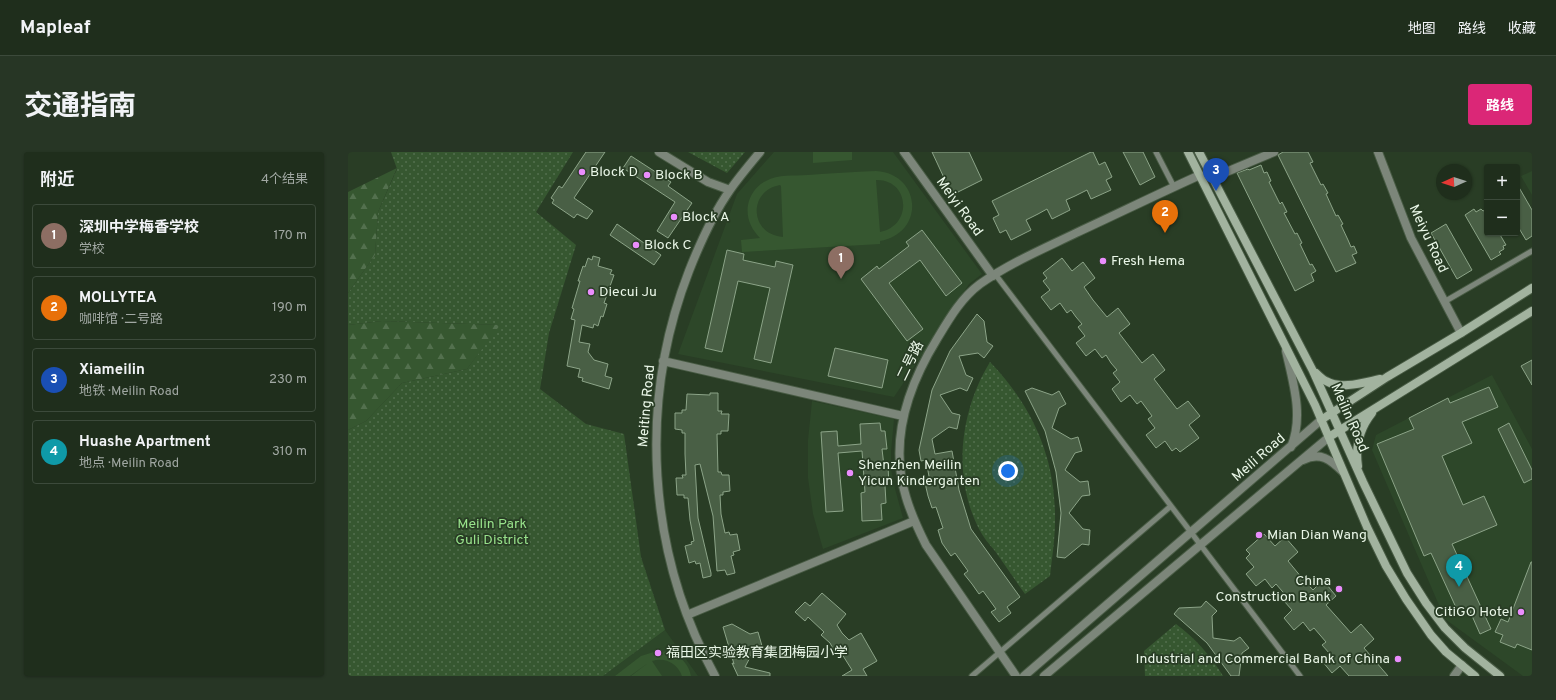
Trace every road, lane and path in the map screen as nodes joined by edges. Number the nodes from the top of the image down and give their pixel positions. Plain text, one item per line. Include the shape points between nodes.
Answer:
1 (659, 152) edge
2 (760, 152) edge
3 (904, 152) edge
4 (1156, 152) edge
5 (1188, 152) edge
6 (1199, 152) edge
7 (1274, 152) edge
8 (1378, 152) edge
9 (1200, 175) junction
10 (1212, 178) junction
11 (1174, 187) junction
12 (730, 190) junction
13 (1532, 251) edge
14 (994, 275) junction
15 (1532, 288) edge
16 (1444, 302) junction
17 (1532, 311) edge
18 (1461, 333) junction
19 (1283, 340) junction
20 (663, 361) junction
21 (1313, 371) junction
22 (1387, 377) junction
23 (1375, 408) junction
24 (1332, 412) junction
25 (903, 416) junction
26 (1321, 420) junction
27 (1340, 430) junction
28 (1329, 437) junction
29 (1291, 448) junction
30 (1292, 467) junction
31 (1343, 472) junction
32 (1363, 482) junction
33 (1171, 506) junction
34 (914, 522) junction
35 (1192, 533) junction
36 (1200, 544) junction
37 (687, 615) junction
38 (1000, 652) junction
39 (1462, 665) junction
40 (715, 676) edge
41 (972, 676) edge
42 (1016, 676) edge
43 (1024, 676) edge
44 (1044, 676) edge
45 (1300, 676) edge
46 (1454, 676) edge
47 (1475, 676) edge
48 (1500, 676) edge

1 - 12 street via 708,182
2 - 12 street, Meiting Road
3 - 14 street, Meiyi Road
4 - 11 lane
5 - 9 main road, Meilin Road
6 - 10 main road, Meilin Road
7 - 10 street
8 - 16 street, Meiyu Road via 1411,238
9 - 11 street, 二号路
9 - 19 main road, Meilin Road
10 - 21 main road, Meilin Road
11 - 14 street, 二号路 via 1012,263
12 - 20 street, Meiting Road via 711,222 690,269 671,325
13 - 16 lane
14 - 25 street, 二号路 via 978,285 953,312 928,353 913,385
14 - 33 lane
15 - 18 main road, Meili Road
16 - 18 street, Meiyu Road
17 - 23 main road, Meili Road
18 - 22 main road, Meili Road
19 - 26 main road, Meilin Road
19 - 29 street via 1293,380 1297,412
20 - 25 street
20 - 37 street, Meiting Road via 657,418 658,490 673,574
21 - 22 main road via 1327,382 1340,384
21 - 24 main road, Meilin Road
22 - 24 main road, Meili Road
23 - 27 main road, Meili Road
23 - 32 main road via 1366,420 1358,444 1357,458
24 - 26 main road, Meili Road
24 - 27 main road, Meilin Road
25 - 34 street, 二号路 via 900,469 905,496
26 - 28 main road, Meilin Road
26 - 29 street, Meili Road
27 - 28 main road, Meili Road
27 - 32 main road, Meilin Road
28 - 30 street, Meili Road
28 - 31 main road, Meilin Road
29 - 35 street, Meili Road
30 - 31 street via 1305,459 1317,456 1330,460
30 - 36 street, Meili Road
31 - 39 main road, Meilin Road via 1377,548 1399,589 1431,635
32 - 48 main road, Meilin Road via 1407,573 1426,603 1445,628 1465,648
33 - 35 lane
33 - 38 lane
34 - 37 street
34 - 38 street, 二号路 via 926,544
35 - 36 lane
35 - 43 street, Meili Road
36 - 44 street, Meili Road
36 - 45 lane
37 - 40 street, Meiting Road
38 - 41 lane
38 - 42 street, 二号路
39 - 46 street
39 - 47 main road, Meilin Road

